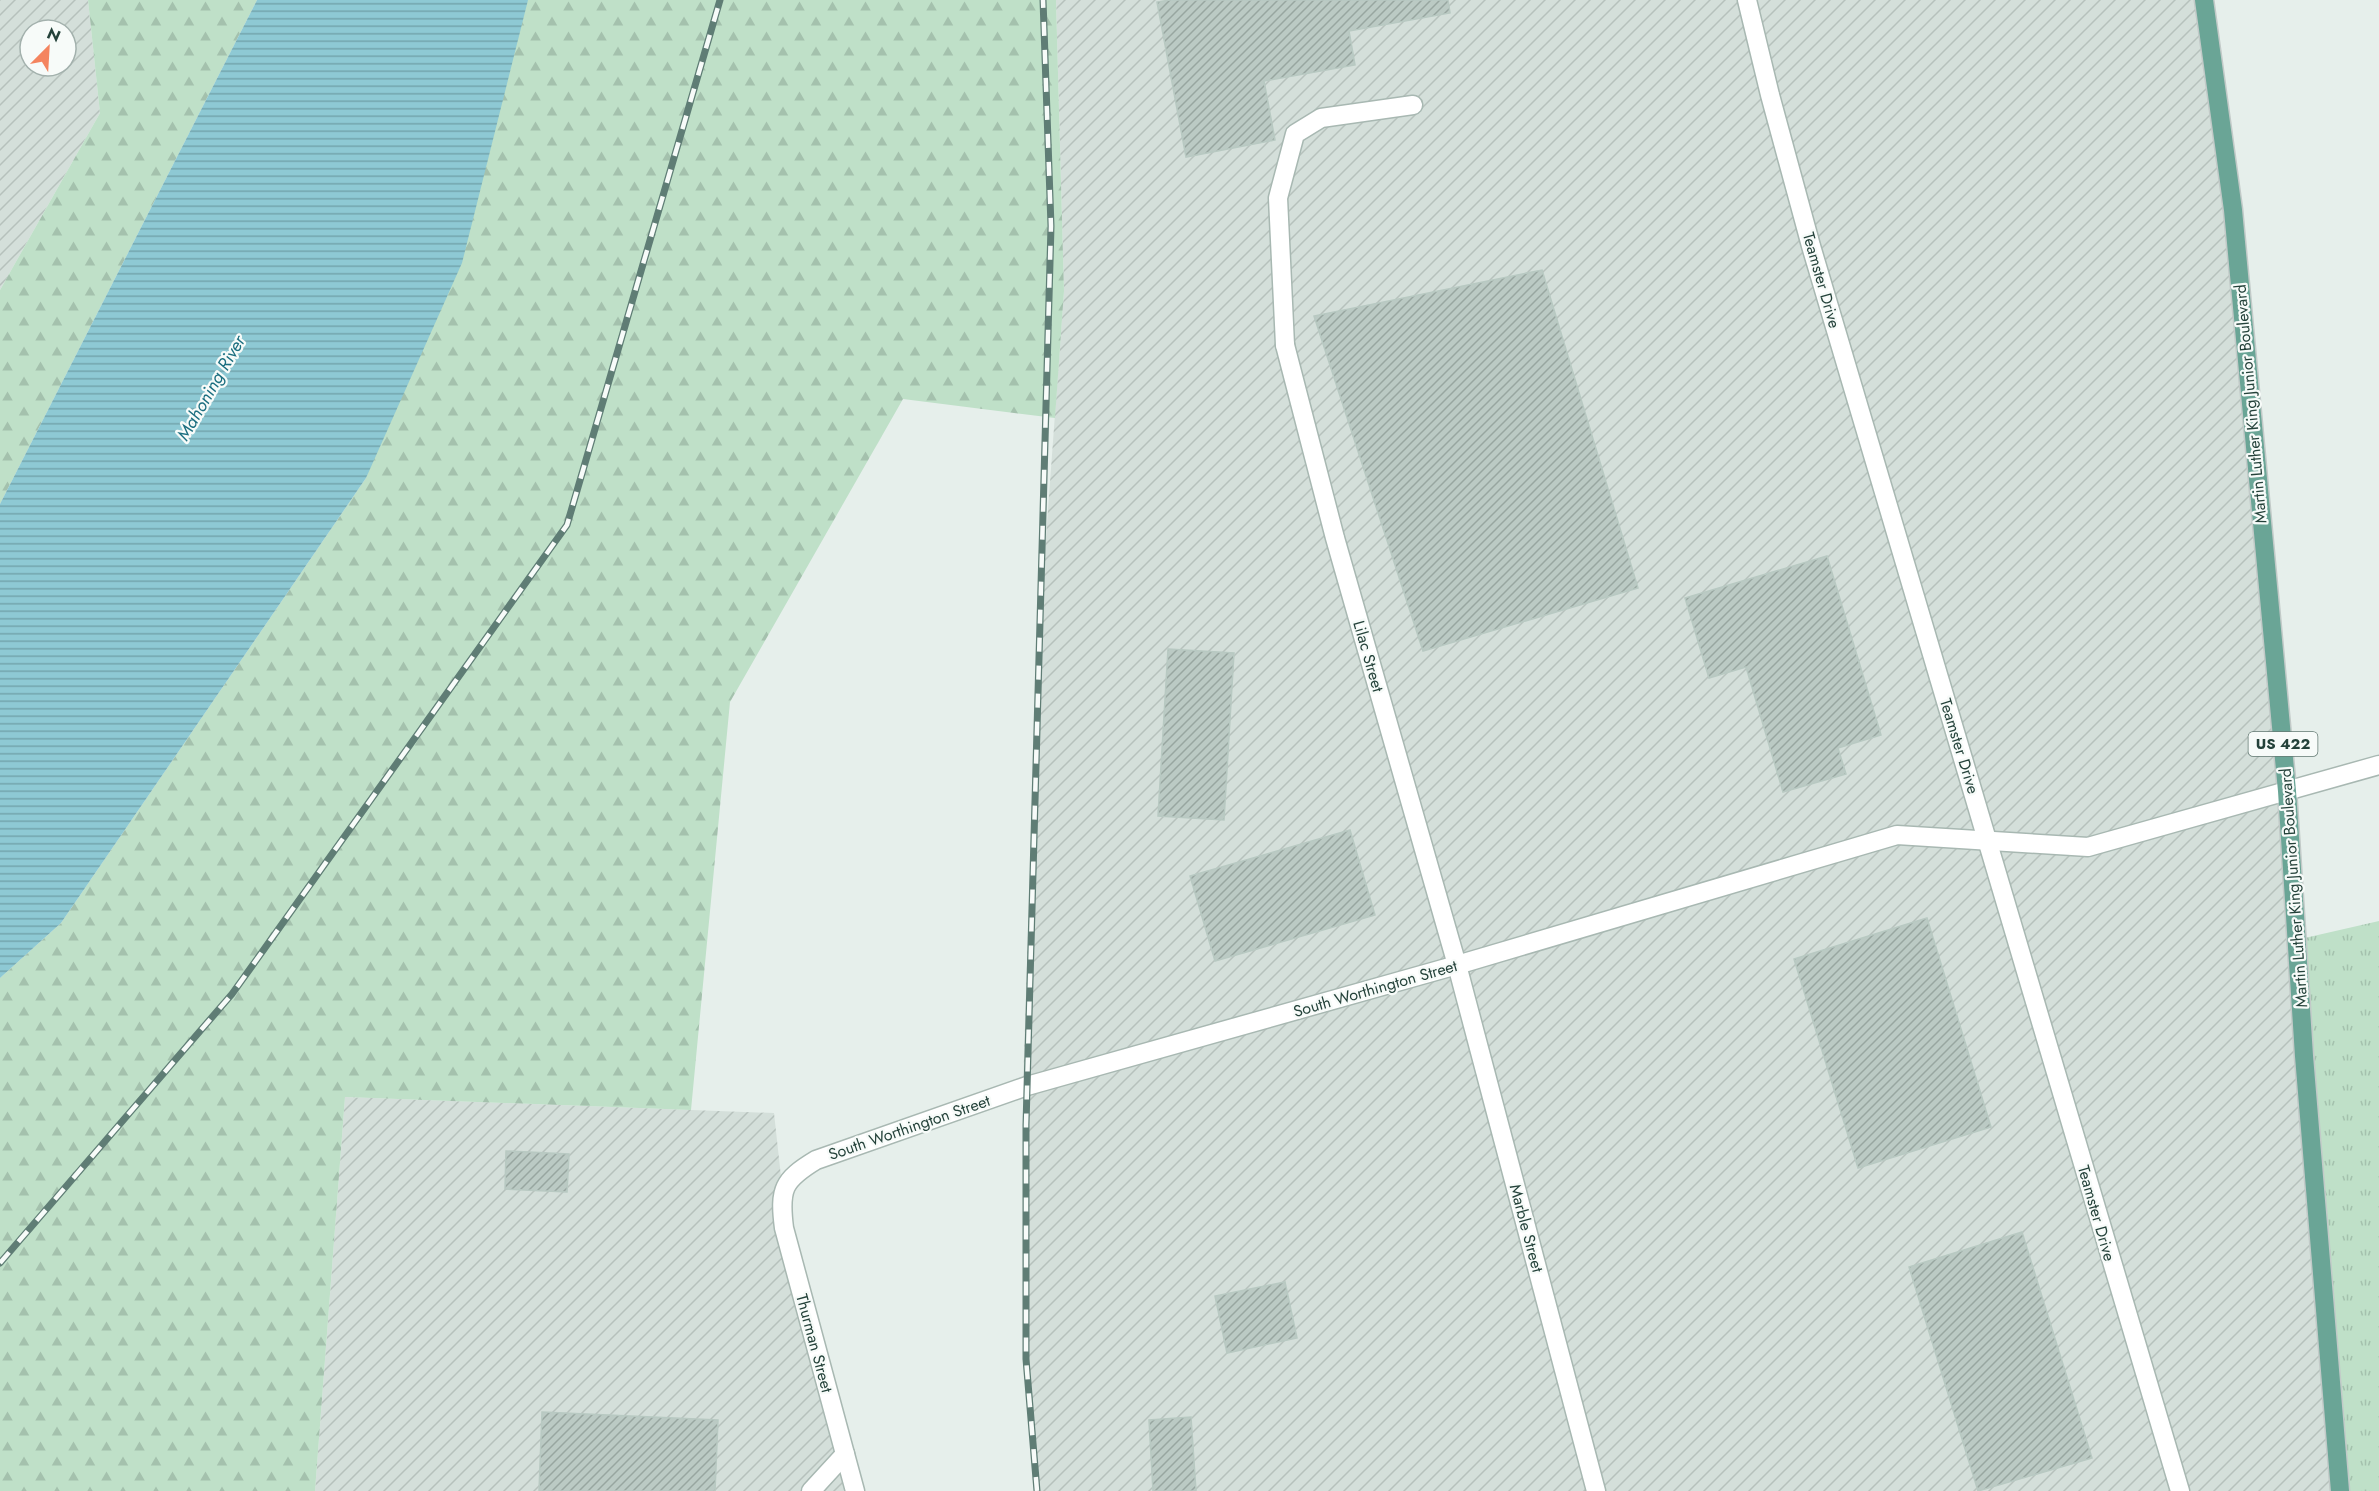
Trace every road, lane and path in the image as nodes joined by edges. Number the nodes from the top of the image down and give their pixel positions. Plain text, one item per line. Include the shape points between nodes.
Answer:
1 (1747, 0) edge
2 (2204, 0) edge
3 (1413, 105) dead end
4 (2379, 765) edge
5 (2287, 791) junction
6 (1988, 841) junction
7 (1457, 965) junction
8 (783, 1195) joint
9 (845, 1454) junction
10 (811, 1491) edge
11 (855, 1491) edge
12 (1596, 1491) edge
13 (2180, 1491) edge
14 (2340, 1491) edge

1 - 6 street, Teamster Drive via 1814,258
2 - 5 main road, Martin Luther King Junior Boulevard / US 422 via 2233,210
3 - 7 street, Lilac Street via 1321,118 1295,134 1278,198 1285,345 1335,538
4 - 5 street, South Worthington Street
5 - 6 street, South Worthington Street via 2088,847
5 - 14 main road, Martin Luther King Junior Boulevard / US 422 via 2304,1056
6 - 7 street, South Worthington Street via 1897,836
6 - 13 street, Teamster Drive
7 - 8 street, South Worthington Street via 1023,1087 816,1160 792,1174
7 - 12 street, Marble Street
8 - 9 street, Thurman Street via 784,1228
9 - 10 street
9 - 11 street, Thurman Street

